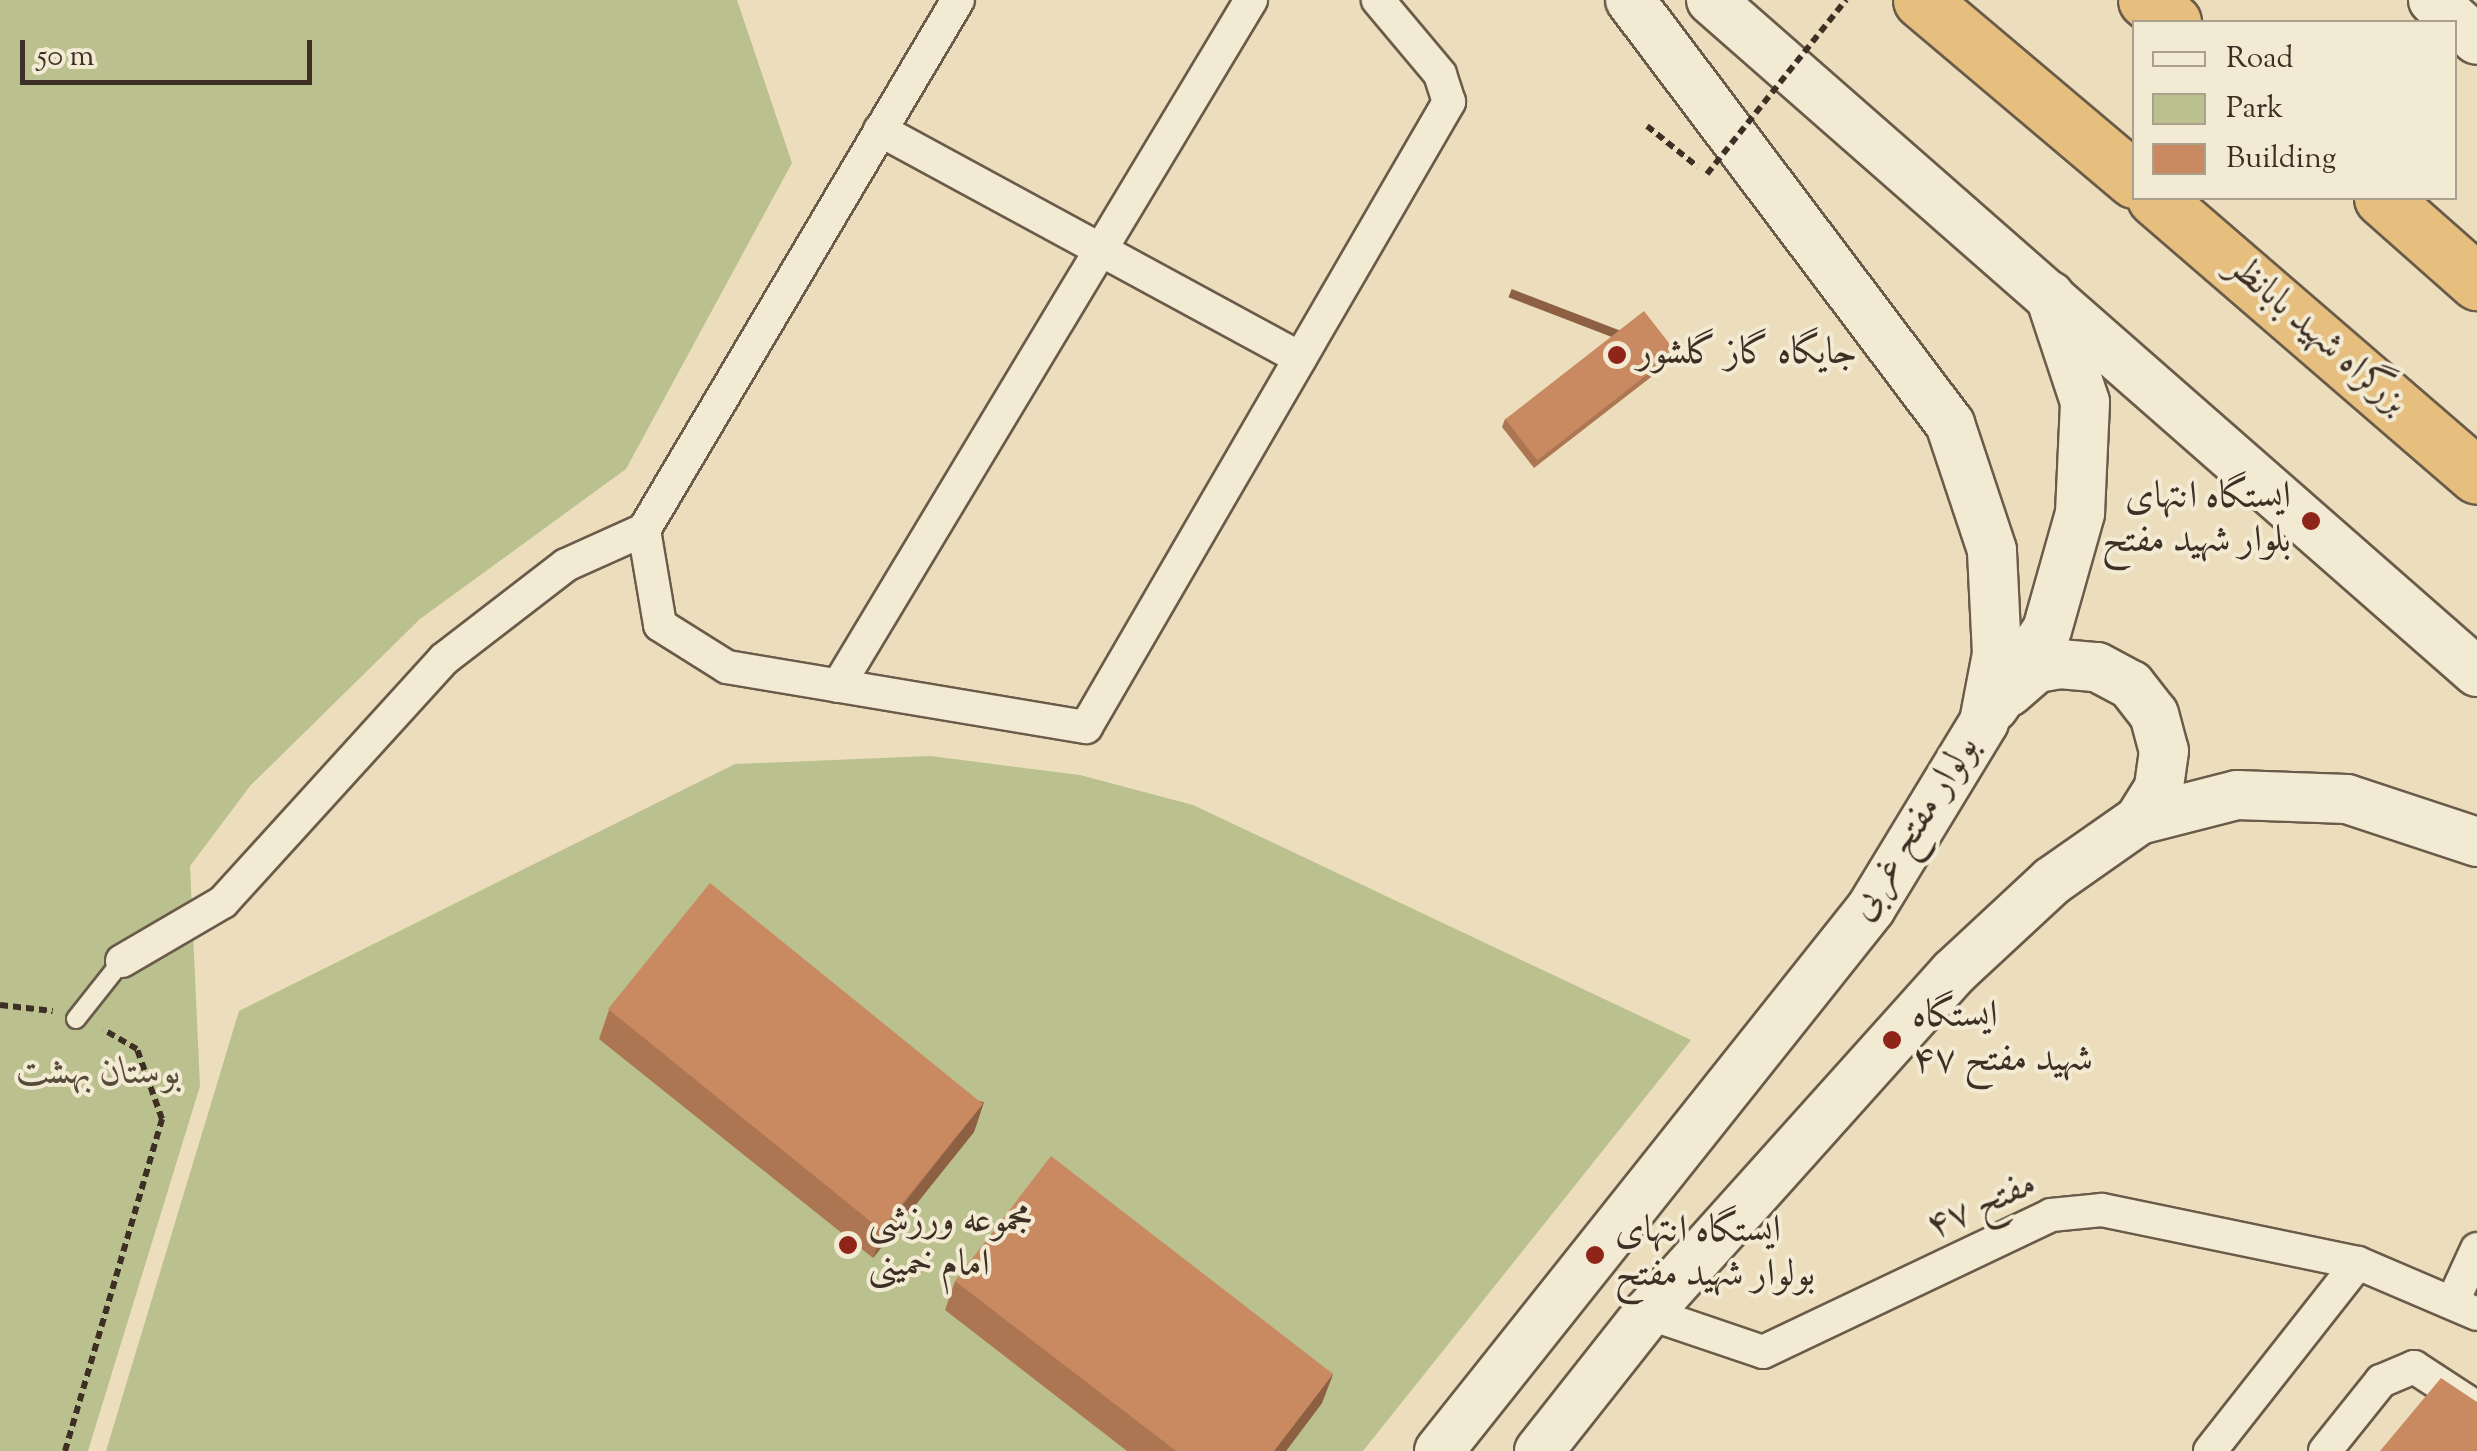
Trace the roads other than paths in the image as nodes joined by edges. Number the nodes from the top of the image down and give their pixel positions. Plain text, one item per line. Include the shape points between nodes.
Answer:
1 (958, 0) edge
2 (1251, 0) edge
3 (1378, 0) edge
4 (1630, 0) edge
5 (1711, 0) edge
6 (1921, 0) edge
7 (2146, 0) edge
8 (2433, 0) edge
9 (2171, 20) edge
10 (2455, 20) edge
11 (2457, 22) edge
12 (2477, 40) edge
13 (880, 130) junction
14 (2132, 178) edge
15 (2157, 200) edge
16 (2384, 200) edge
17 (1100, 249) junction
18 (2477, 282) edge
19 (2048, 292) junction
20 (1300, 358) junction
21 (2477, 476) edge
22 (644, 530) junction
23 (2477, 672) edge
24 (838, 686) junction
25 (1984, 722) junction
26 (2140, 820) junction
27 (2477, 842) edge
28 (122, 961) joint
29 (76, 1019) road end
30 (2477, 1248) edge
31 (2358, 1262) junction
32 (2465, 1306) edge
33 (1648, 1312) junction
34 (2477, 1408) edge
35 (1439, 1451) edge
36 (1539, 1451) edge
37 (2210, 1451) edge
38 (2326, 1451) edge

1 - 13 street
2 - 17 street
3 - 20 street via 1440,74 1449,102
4 - 25 main road, بولوار مفتح غربی via 1950,424 1992,550 1996,654
5 - 19 main road
6 - 14 highway
7 - 9 highway
8 - 10 main road
11 - 12 main road
13 - 17 street
13 - 22 street
15 - 21 highway, بزرگراه شهید بابانظر
16 - 18 highway
17 - 20 street
17 - 24 street
19 - 23 main road
19 - 25 main road via 2085,402 2080,514 2047,630
20 - 24 street via 1086,727
22 - 24 street via 660,625 728,667
22 - 28 street via 566,564 444,660 223,902
25 - 26 main road via 2037,668 2098,667 2131,685 2154,714 2164,750 2159,788
25 - 35 main road, بولوار مفتح غربی via 1871,908
26 - 27 main road via 2237,795 2346,799
26 - 33 main road via 2052,881 1953,973
28 - 29 lane
30 - 32 street
31 - 32 street, مفتح ۴۷
31 - 33 street, مفتح ۴۷ via 2242,1233 2078,1210 2051,1215 1785,1347 1746,1348
31 - 37 street
33 - 36 main road
34 - 38 street via 2414,1367 2381,1381

